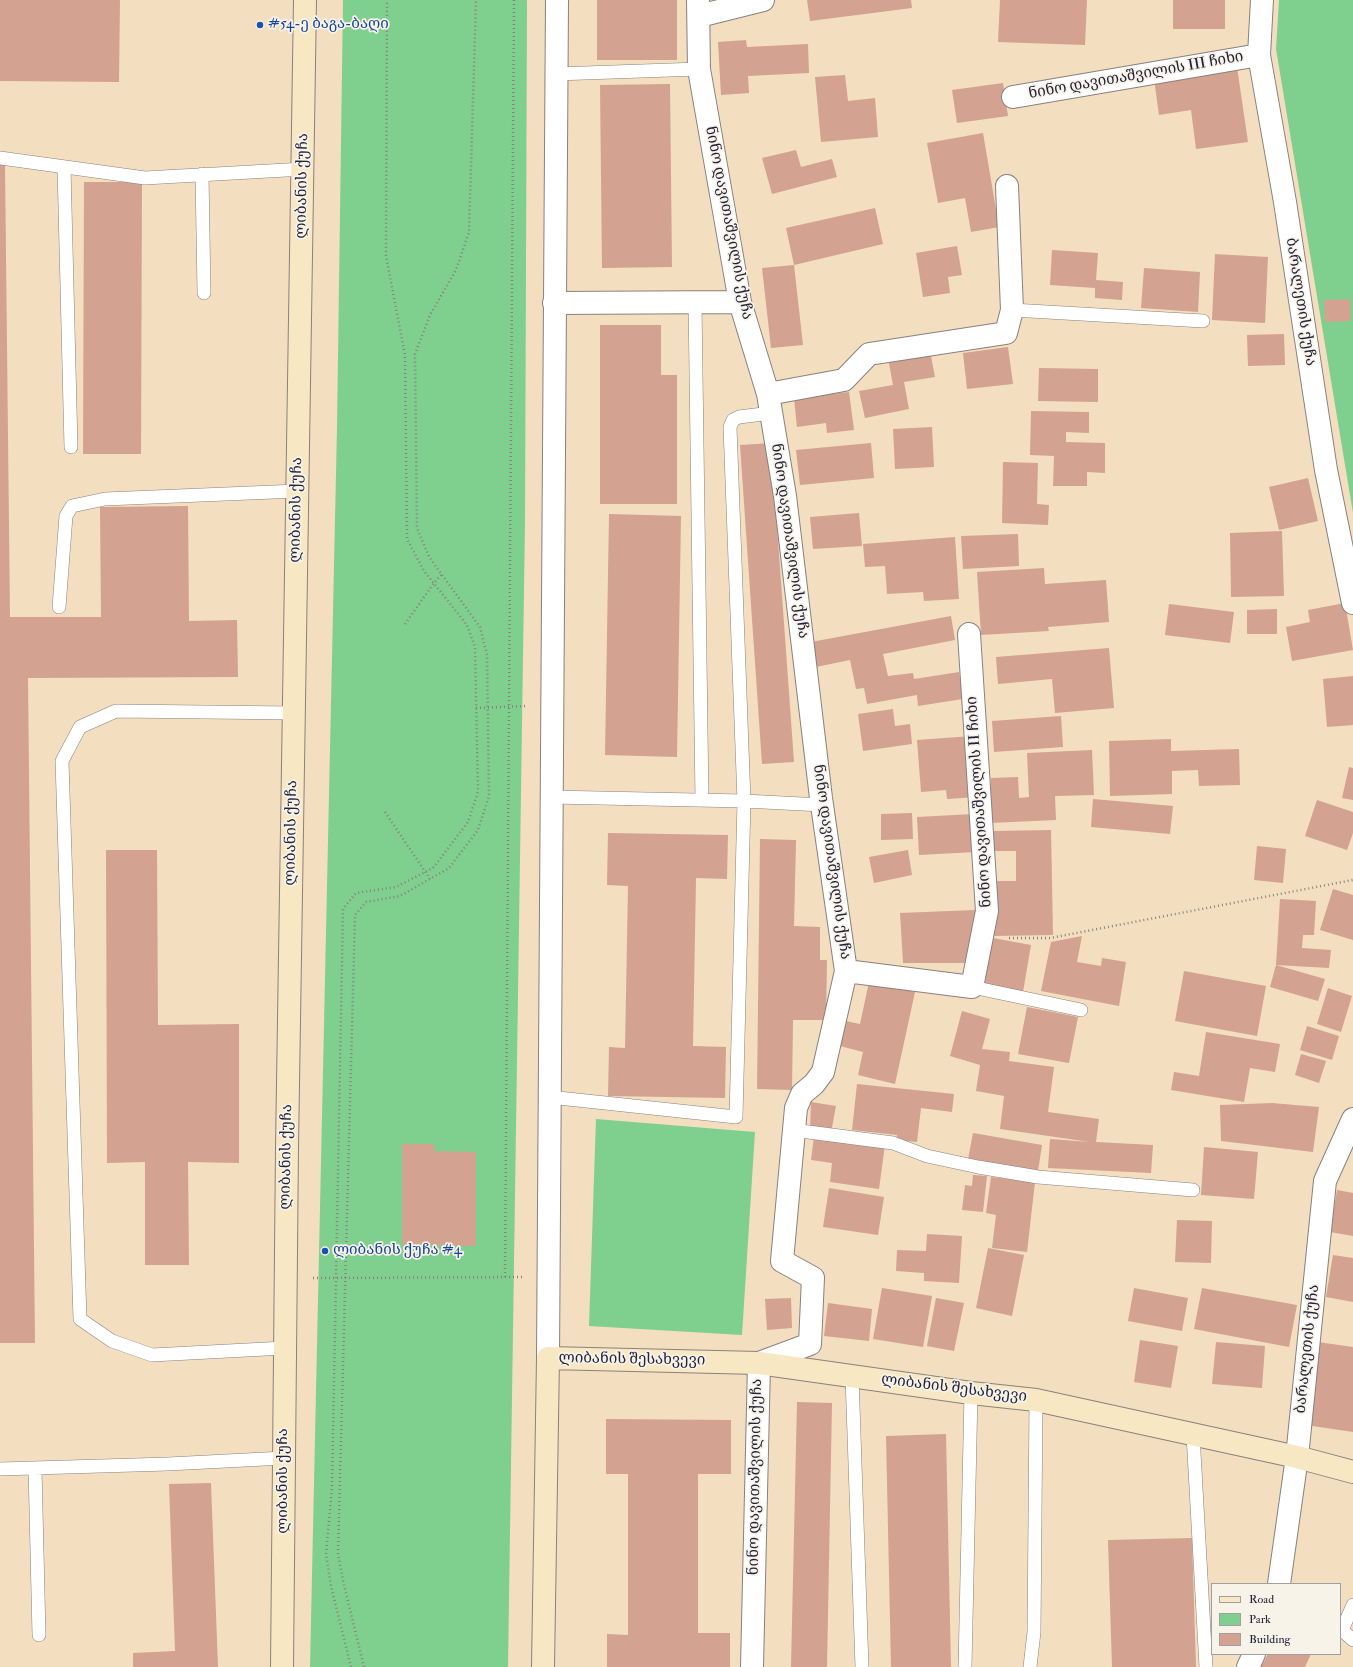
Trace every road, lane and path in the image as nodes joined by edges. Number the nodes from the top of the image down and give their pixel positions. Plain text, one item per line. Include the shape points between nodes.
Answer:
1 (306, 0) edge
2 (386, 0) edge
3 (476, 0) edge
4 (514, 0) edge
5 (557, 0) edge
6 (763, 0) edge
7 (1262, 0) edge
8 (698, 8) edge
9 (1259, 55) junction
10 (699, 69) junction
11 (556, 74) junction
12 (1013, 97) dead end
13 (0, 158) edge
14 (64, 167) junction
15 (304, 169) junction
16 (202, 174) junction
17 (1007, 186) dead end
18 (204, 293) dead end
19 (554, 302) junction
20 (695, 302) junction
21 (740, 302) junction
22 (1012, 310) junction
23 (1203, 321) dead end
24 (769, 404) junction
25 (71, 447) dead end
26 (298, 491) junction
27 (442, 574) junction
28 (434, 584) junction
29 (1353, 603) edge
30 (60, 607) dead end
31 (405, 624) dead end
32 (969, 634) dead end
33 (552, 705) junction
34 (509, 707) junction
35 (476, 708) junction
36 (488, 708) junction
37 (294, 713) junction
38 (551, 797) junction
39 (702, 800) junction
40 (744, 801) junction
41 (822, 805) junction
42 (385, 812) dead end
43 (424, 872) junction
44 (430, 879) junction
45 (1353, 880) edge
46 (982, 937) junction
47 (846, 971) junction
48 (972, 987) junction
49 (1081, 1010) dead end
50 (549, 1097) junction
51 (1353, 1119) edge
52 (793, 1130) junction
53 (1193, 1190) dead end
54 (286, 1278) junction
55 (336, 1278) junction
56 (346, 1278) junction
57 (285, 1348) junction
58 (548, 1358) junction
59 (759, 1363) junction
60 (852, 1376) junction
61 (971, 1393) junction
62 (1036, 1400) junction
63 (1193, 1434) junction
64 (1297, 1457) junction
65 (284, 1458) junction
66 (35, 1468) junction
67 (0, 1469) edge
68 (1353, 1472) edge
69 (1279, 1583) edge
70 (1353, 1605) edge
71 (39, 1635) dead end
72 (1353, 1640) edge
73 (1254, 1655) edge
74 (282, 1667) edge
75 (351, 1667) edge
76 (364, 1667) edge
77 (544, 1667) edge
78 (752, 1667) edge
79 (862, 1667) edge
80 (965, 1667) edge
81 (1030, 1667) edge
82 (1206, 1667) edge
83 (1248, 1667) edge

1 - 15 street, ლიბანის ქუჩა
2 - 28 path via 386,256 405,355 406,539
3 - 27 path via 469,232 456,270 430,315 415,354 417,528 429,556
4 - 34 path
5 - 11 street
6 - 8 street
7 - 9 street, ბარალეთის ქუჩა
8 - 10 street, ნინო დავითაშვილის ქუჩა
9 - 12 street, ნინო დავითაშვილის III ჩიხი
9 - 29 street, ბარალეთის ქუჩა via 1326,470
10 - 11 lane
10 - 21 street, ნინო დავითაშვილის ქუჩა
11 - 19 street
13 - 14 lane
14 - 16 lane via 145,178
14 - 25 lane
15 - 16 lane
15 - 26 street, ლიბანის ქუჩა
16 - 18 lane
17 - 22 street
19 - 20 street
19 - 33 street
20 - 21 street
20 - 39 lane
21 - 24 street, ნინო დავითაშვილის ქუჩა
22 - 23 lane
22 - 24 street via 1006,333 869,354 844,380
24 - 40 lane via 733,420 730,427
24 - 41 street, ნინო დავითაშვილის ქუჩა via 785,496
26 - 30 lane via 104,499 72,506 66,516
26 - 37 street, ლიბანის ქუჩა
27 - 28 path
27 - 36 path via 480,627 487,655
28 - 31 path
28 - 35 path via 467,625 475,647
32 - 46 street, ნინო დავითაშვილის II ჩიხი via 987,911
33 - 34 path
33 - 38 street
34 - 36 path
34 - 56 path via 505,1277
35 - 36 path
35 - 43 path via 478,792 468,822 433,868
36 - 44 path via 489,796 478,830 449,868
37 - 54 street, ლიბანის ქუჩა
37 - 57 lane via 116,711 80,727 62,761 80,1319 112,1341 152,1355
38 - 39 lane
38 - 50 street
39 - 40 lane
40 - 41 lane
40 - 50 lane via 736,1117
41 - 47 street, ნინო დავითაშვილის ქუჩა
42 - 43 path
43 - 44 path
43 - 55 path via 396,887 356,893 343,909
44 - 56 path via 400,896 366,902 356,915
45 - 46 path via 1050,938
46 - 48 street, ნინო დავითაშვილის II ჩიხი
47 - 48 street
47 - 52 street, ნინო დავითაშვილის ქუჩა via 823,1072 802,1094 796,1108
48 - 49 lane
50 - 58 street
51 - 64 street, ბარალეთის ქუჩა via 1325,1182
52 - 53 lane via 893,1143 934,1157 1038,1177
52 - 59 street, ნინო დავითაშვილის ქუჩა via 782,1261 813,1278 810,1344
54 - 55 path
54 - 57 street, ლიბანის ქუჩა
55 - 56 path
55 - 75 path via 332,1488 326,1554 331,1586
56 - 76 path via 338,1554
57 - 65 street, ლიბანის ქუჩა
58 - 59 street, ლიბანის შესახვევი
58 - 77 street
59 - 60 street, ლიბანის შესახვევი
59 - 78 street, ნინო დავითაშვილის ქუჩა
60 - 61 street, ლიბანის შესახვევი
60 - 79 lane
61 - 62 street, ლიბანის შესახვევი
61 - 80 lane
62 - 63 street, ლიბანის შესახვევი
62 - 81 lane via 1034,1632
63 - 64 street, ლიბანის შესახვევი
63 - 82 lane
64 - 68 street, ლიბანის შესახვევი
64 - 69 street, ბარალეთის ქუჩა
65 - 66 lane
65 - 74 street, ლიბანის ქუჩა
66 - 67 lane
66 - 71 lane
70 - 72 lane via 1342,1630
73 - 83 street

